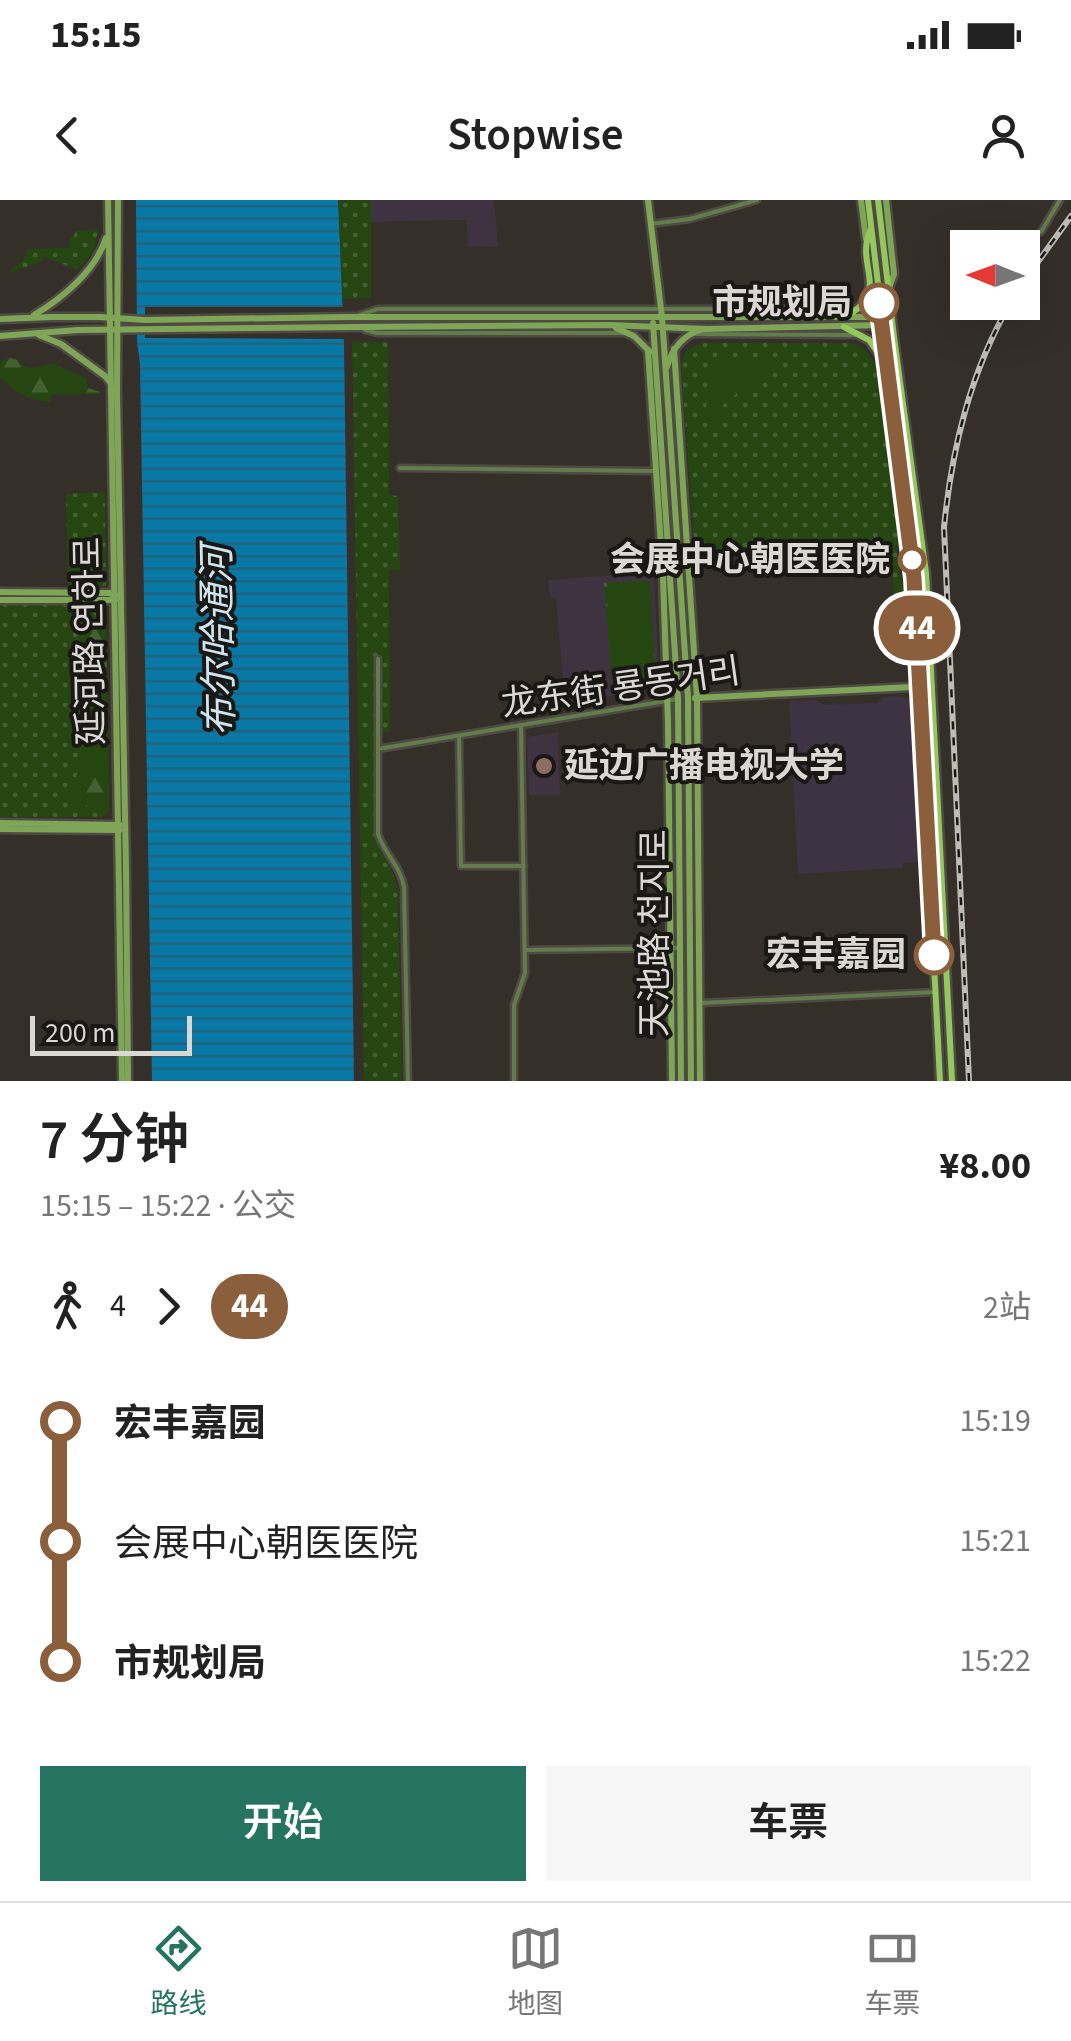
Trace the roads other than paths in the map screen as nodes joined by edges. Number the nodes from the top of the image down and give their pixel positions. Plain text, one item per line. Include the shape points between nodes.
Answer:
1 (108, 200) edge
2 (118, 200) edge
3 (648, 200) edge
4 (757, 200) edge
5 (864, 200) edge
6 (882, 200) edge
7 (1060, 200) edge
8 (651, 224) junction
9 (871, 228) junction
10 (108, 232) junction
11 (1040, 232) dead end
12 (866, 239) junction
13 (858, 308) junction
14 (30, 318) junction
15 (113, 318) junction
16 (0, 319) edge
17 (658, 319) junction
18 (881, 321) junction
19 (892, 321) junction
20 (843, 323) junction
21 (145, 325) junction
22 (610, 325) junction
23 (352, 327) junction
24 (706, 329) junction
25 (114, 330) junction
26 (33, 332) junction
27 (628, 333) junction
28 (691, 334) junction
29 (862, 335) junction
30 (0, 336) edge
31 (674, 349) junction
32 (648, 350) junction
33 (655, 358) junction
34 (897, 364) junction
35 (886, 366) junction
36 (666, 377) junction
37 (110, 382) junction
38 (400, 468) dead end
39 (665, 471) junction
40 (689, 569) junction
41 (679, 585) junction
42 (0, 596) edge
43 (116, 597) junction
44 (378, 659) dead end
45 (932, 686) junction
46 (921, 687) junction
47 (688, 698) junction
48 (666, 700) junction
49 (521, 725) junction
50 (459, 736) junction
51 (378, 750) junction
52 (0, 826) edge
53 (117, 827) junction
54 (126, 827) junction
55 (524, 866) junction
56 (675, 948) junction
57 (525, 950) junction
58 (936, 992) junction
59 (700, 1003) junction
60 (125, 1081) edge
61 (408, 1081) edge
62 (514, 1081) edge
63 (672, 1081) edge
64 (681, 1081) edge
65 (691, 1081) edge
66 (700, 1081) edge
67 (940, 1081) edge
68 (952, 1081) edge

1 - 10 main road, 延河路 연하로
2 - 15 main road, 延河路 연하로
3 - 8 main road, 天池路 천지로
4 - 8 street
5 - 9 main road
5 - 12 main road
6 - 19 main road
7 - 11 street
8 - 17 main road, 天池路 천지로
9 - 12 main road
9 - 18 main road
10 - 14 main road via 92,266
10 - 15 main road, 延河路 연하로
12 - 13 main road via 870,290
13 - 17 street
13 - 20 main road
14 - 15 main road
14 - 16 main road
15 - 21 main road
15 - 25 main road, 延河路 연하로
17 - 20 main road
17 - 21 main road via 352,317
17 - 22 main road
17 - 24 main road
17 - 33 main road, 天池路 천지로
17 - 36 main road, 天池路 천지로
18 - 19 main road
18 - 20 main road
18 - 35 main road
19 - 34 main road
20 - 24 main road
20 - 29 main road
21 - 23 main road
21 - 25 main road
22 - 23 main road
22 - 27 main road
23 - 27 street via 377,333
24 - 28 main road
25 - 26 main road
25 - 37 main road, 延河路 연하로
25 - 43 main road, 延河路 연하로
26 - 30 main road
26 - 37 main road via 67,348
27 - 32 main road
28 - 29 street
28 - 31 main road
29 - 35 main road
31 - 36 main road
31 - 40 main road, 天池路 천지로
32 - 33 main road
32 - 39 main road, 天池路 천지로
33 - 39 main road, 天池路 천지로
34 - 35 main road
34 - 45 main road via 924,558
35 - 46 main road
36 - 39 main road, 天池路 천지로
37 - 43 main road, 延河路 연하로
38 - 39 street
39 - 41 main road, 天池路 천지로
39 - 47 main road, 天池路 천지로 via 669,576
39 - 48 main road, 天池路 천지로
40 - 41 main road
40 - 47 main road, 天池路 천지로
41 - 47 main road, 天池路 천지로
42 - 43 main road
43 - 53 main road, 延河路 연하로
43 - 54 main road, 延河路 연하로
44 - 51 street
45 - 46 main road, 龙东街 룡동거리
45 - 68 main road
46 - 47 main road, 龙东街 룡동거리
46 - 58 main road
47 - 48 street, 龙东街 룡동거리
47 - 56 main road, 天池路 천지로
47 - 59 main road, 天池路 천지로
47 - 65 main road, 天池路 천지로
48 - 49 street, 龙东街 룡동거리
48 - 56 main road, 天池路 천지로
49 - 50 street, 龙东街 룡동거리
49 - 55 street
50 - 51 street, 龙东街 룡동거리
50 - 55 street via 461,866
51 - 61 street via 378,834 404,888
52 - 53 main road
53 - 54 main road
53 - 60 main road, 延河路 연하로
54 - 60 main road, 延河路 연하로
55 - 57 street
56 - 57 street
56 - 63 main road, 天池路 천지로
56 - 64 main road, 天池路 천지로
57 - 62 street via 514,1005
58 - 59 street
58 - 67 main road
59 - 66 main road, 天池路 천지로

